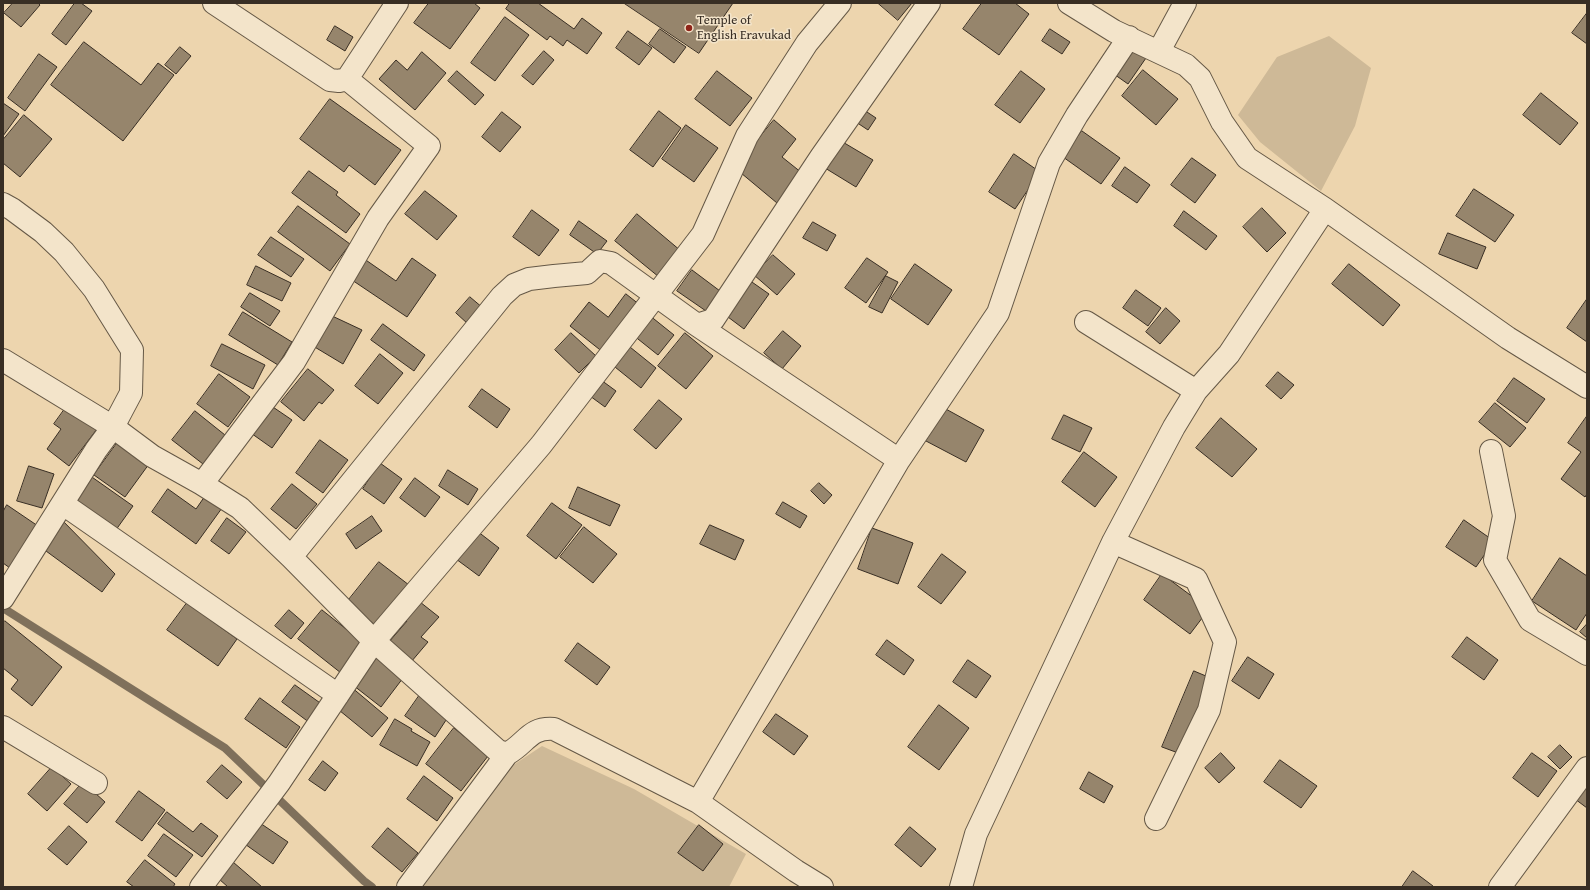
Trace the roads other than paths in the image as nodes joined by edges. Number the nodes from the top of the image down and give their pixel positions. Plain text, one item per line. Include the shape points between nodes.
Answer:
1 (214, 3) edge
2 (397, 3) edge
3 (840, 3) edge
4 (929, 3) edge
5 (1069, 3) edge
6 (1185, 3) edge
7 (1129, 37) junction
8 (1159, 51) junction
9 (347, 79) junction
10 (3, 204) edge
11 (1325, 209) junction
12 (655, 295) junction
13 (1086, 322) dead end
14 (697, 325) junction
15 (6, 368) edge
16 (1587, 387) edge
17 (1196, 391) junction
18 (113, 427) junction
19 (1492, 451) dead end
20 (899, 460) junction
21 (202, 484) junction
22 (63, 504) junction
23 (1113, 542) junction
24 (291, 557) junction
25 (5, 594) edge
26 (374, 642) junction
27 (1587, 654) edge
28 (338, 695) junction
29 (3, 727) edge
30 (507, 754) junction
31 (1587, 768) edge
32 (96, 783) dead end
33 (698, 802) junction
34 (1156, 819) dead end
35 (201, 887) edge
36 (408, 887) edge
37 (822, 887) edge
38 (961, 887) edge
39 (1500, 887) edge

1 - 9 street via 330,80
2 - 9 street
3 - 12 street via 807,43 747,136 703,234
4 - 14 street via 821,157 713,320
5 - 7 street via 1114,31
6 - 8 street
7 - 8 street
7 - 20 street via 1076,115 1049,163 998,314
8 - 11 street via 1186,65 1200,78 1222,122 1247,158
9 - 21 street via 429,146 378,218 294,362
10 - 18 street via 43,232 64,252 94,289 132,350 131,393
11 - 16 street via 1508,338
11 - 17 street via 1229,354
12 - 14 street
12 - 24 street via 611,263 600,261 587,273 530,279 514,286 502,296
12 - 26 street via 541,445
13 - 17 street
14 - 20 street
15 - 18 street
17 - 23 street
18 - 21 street via 152,456
18 - 22 street
19 - 27 street via 1504,516 1495,560 1530,620
20 - 33 street
21 - 24 street via 240,508
22 - 25 street
22 - 28 street
23 - 34 street via 1196,579 1225,642 1208,710
23 - 38 street via 976,834
24 - 26 street
26 - 28 street
26 - 30 street via 492,748
28 - 35 street via 279,783
29 - 32 street
30 - 33 street via 532,733 543,728 554,729
30 - 36 street
31 - 39 street
33 - 37 street

